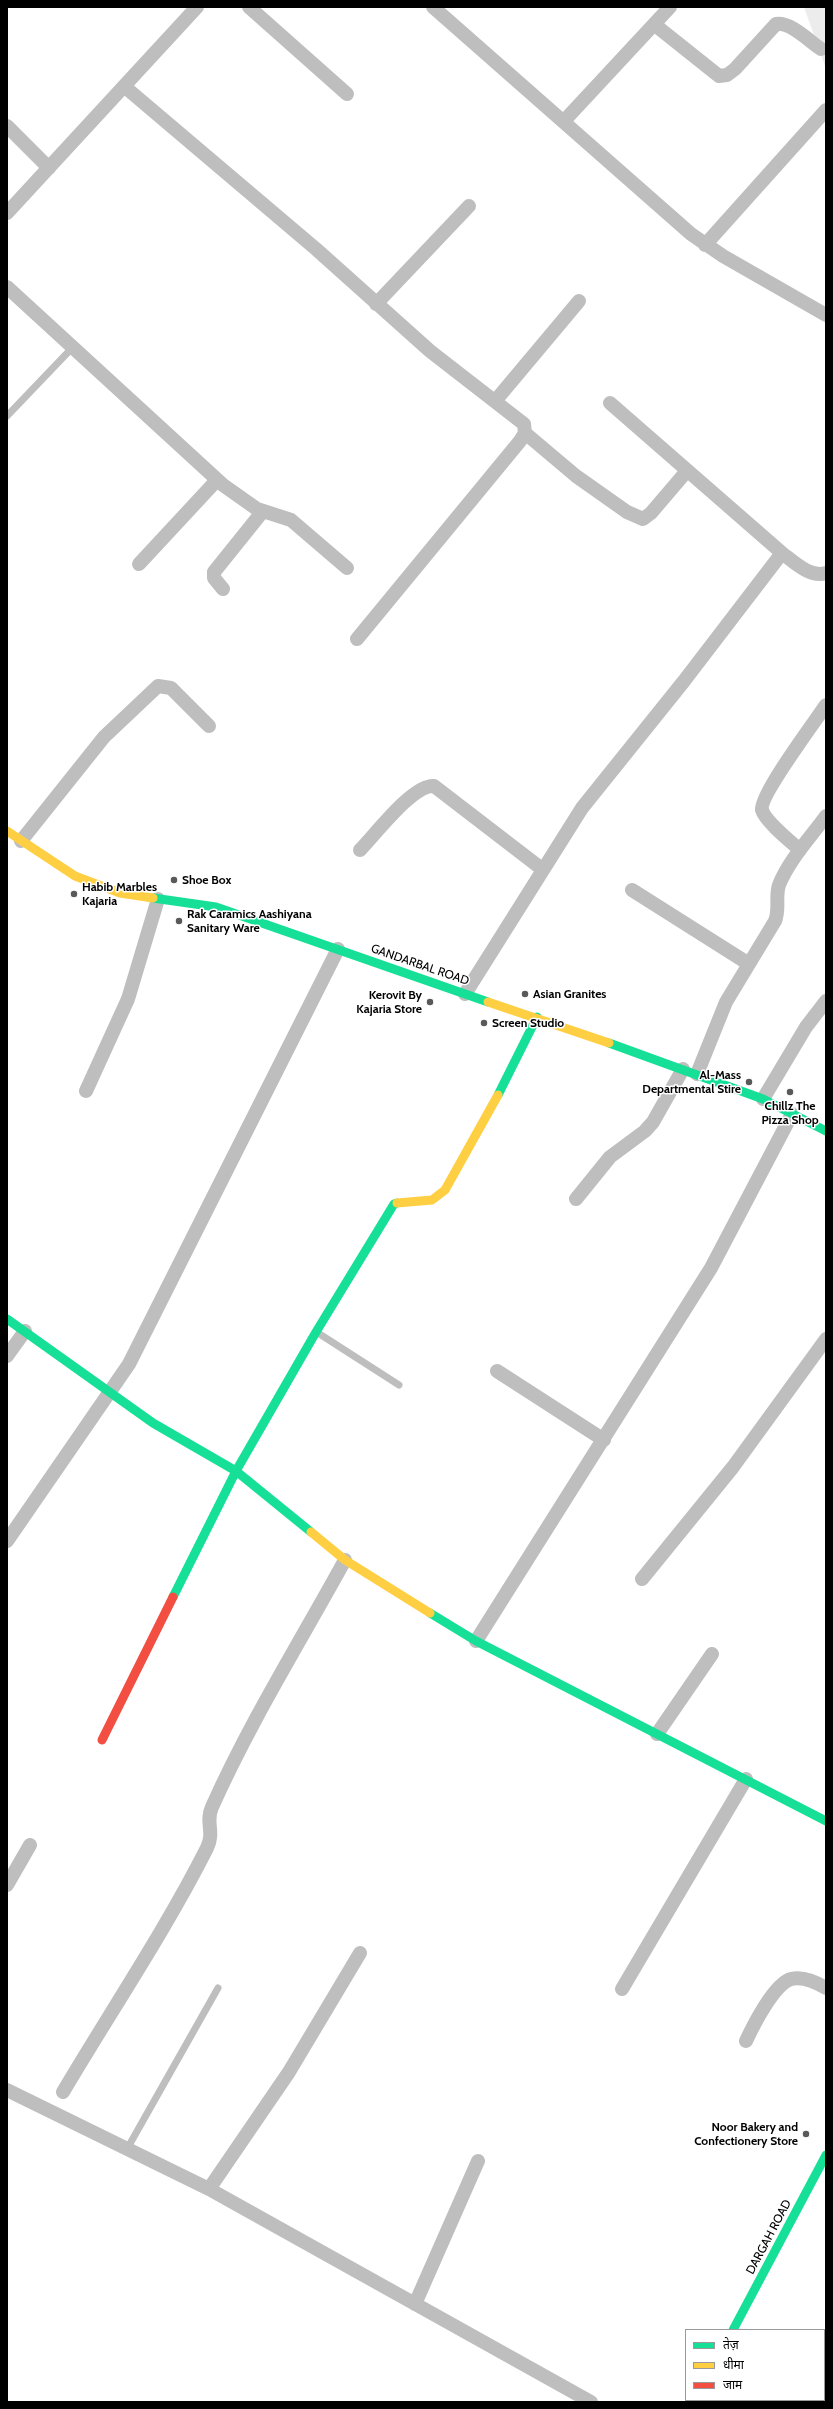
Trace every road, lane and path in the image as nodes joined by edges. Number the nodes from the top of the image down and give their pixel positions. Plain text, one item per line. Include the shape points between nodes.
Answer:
1 (197, 7) edge
2 (249, 7) edge
3 (433, 7) edge
4 (670, 7) edge
5 (655, 25) junction
6 (821, 49) dead end
7 (125, 87) junction
8 (347, 94) dead end
9 (826, 110) edge
10 (564, 121) junction
11 (7, 126) edge
12 (49, 168) junction
13 (469, 206) dead end
14 (7, 213) edge
15 (705, 245) junction
16 (7, 287) edge
17 (579, 301) dead end
18 (376, 304) junction
19 (826, 315) edge
20 (73, 347) junction
21 (496, 400) junction
22 (610, 403) dead end
23 (7, 416) edge
24 (525, 433) junction
25 (686, 472) junction
26 (216, 480) junction
27 (263, 511) junction
28 (782, 553) junction
29 (139, 564) dead end
30 (347, 568) dead end
31 (826, 573) edge
32 (224, 589) dead end
33 (357, 639) dead end
34 (826, 705) edge
35 (209, 726) dead end
36 (826, 816) edge
37 (7, 831) edge
38 (21, 842) junction
39 (360, 850) dead end
40 (800, 850) junction
41 (542, 870) junction
42 (632, 890) dead end
43 (158, 898) junction
44 (338, 949) junction
45 (749, 964) junction
46 (465, 994) junction
47 (826, 1001) edge
48 (537, 1018) junction
49 (683, 1069) junction
50 (697, 1074) junction
51 (86, 1091) dead end
52 (763, 1099) junction
53 (792, 1114) junction
54 (826, 1130) edge
55 (576, 1199) dead end
56 (7, 1319) edge
57 (25, 1331) junction
58 (316, 1332) junction
59 (826, 1339) edge
60 (7, 1356) edge
61 (497, 1371) dead end
62 (399, 1385) dead end
63 (109, 1393) junction
64 (604, 1440) junction
65 (236, 1471) junction
66 (7, 1541) edge
67 (345, 1560) junction
68 (642, 1579) dead end
69 (476, 1641) junction
70 (712, 1654) dead end
71 (657, 1734) junction
72 (102, 1740) dead end
73 (746, 1779) junction
74 (826, 1821) edge
75 (30, 1845) dead end
76 (7, 1885) edge
77 (360, 1953) dead end
78 (218, 1988) dead end
79 (826, 1988) edge
80 (622, 1989) dead end
81 (746, 2041) dead end
82 (7, 2090) edge
83 (63, 2092) dead end
84 (127, 2149) junction
85 (826, 2155) edge
86 (478, 2161) dead end
87 (209, 2189) junction
88 (415, 2304) junction
89 (734, 2329) edge
90 (591, 2402) edge

1 - 7 street
2 - 8 street
3 - 10 street
4 - 5 street
5 - 6 street via 719,76 727,75 735,69 776,24 782,23
5 - 10 street
7 - 12 street
7 - 18 street
9 - 15 street
10 - 15 street
11 - 12 street
12 - 14 street
13 - 18 street
15 - 19 street
16 - 20 street
17 - 21 street
18 - 21 street via 430,351
20 - 23 lane
20 - 26 street
21 - 24 street via 519,418 526,428
22 - 25 street
24 - 25 street via 576,476 628,512 643,519
24 - 33 street
25 - 28 street
26 - 27 street via 244,501
26 - 29 street
27 - 30 street via 291,520
27 - 32 street via 214,572 214,578
28 - 31 street via 814,574
28 - 41 street via 582,808
34 - 40 street via 762,803 762,810 767,818
35 - 38 street via 171,688 158,686 104,737
36 - 40 street
37 - 38 street, GANDARBAL ROAD
38 - 43 street, GANDARBAL ROAD via 75,876 120,893
39 - 41 street via 407,800 427,785 434,786
40 - 45 street via 779,886 778,914 775,921
41 - 46 street
42 - 45 street
43 - 44 street, GANDARBAL ROAD via 216,907
43 - 51 street via 128,999
44 - 46 street, GANDARBAL ROAD
44 - 63 street via 180,1265 128,1364
45 - 50 street via 726,1002
46 - 48 street, GANDARBAL ROAD
47 - 52 street via 806,1026
48 - 49 street, GANDARBAL ROAD
48 - 58 street via 479,1132 445,1190 430,1202 402,1200 394,1204
49 - 50 street, GANDARBAL ROAD
49 - 55 street via 653,1122 610,1157
50 - 52 street, GANDARBAL ROAD
52 - 53 street, GANDARBAL ROAD
53 - 54 street, GANDARBAL ROAD
53 - 64 street via 711,1268
56 - 57 street
57 - 60 street
57 - 63 street
58 - 62 lane
58 - 65 street
59 - 68 street via 733,1467
61 - 64 street
63 - 65 street via 182,1442
63 - 66 street
64 - 69 street
65 - 67 street
65 - 72 street
67 - 69 street
67 - 83 street via 245,1740 211,1808 209,1822 212,1837 187,1886
69 - 71 street
70 - 71 street
71 - 73 street
73 - 74 street
73 - 80 street
75 - 76 street
77 - 87 street via 289,2072
78 - 84 lane
79 - 81 street via 800,1978 789,1979 764,2009
82 - 84 street
84 - 87 street
85 - 89 street, DARGAH ROAD
86 - 88 street
87 - 88 street
88 - 90 street

